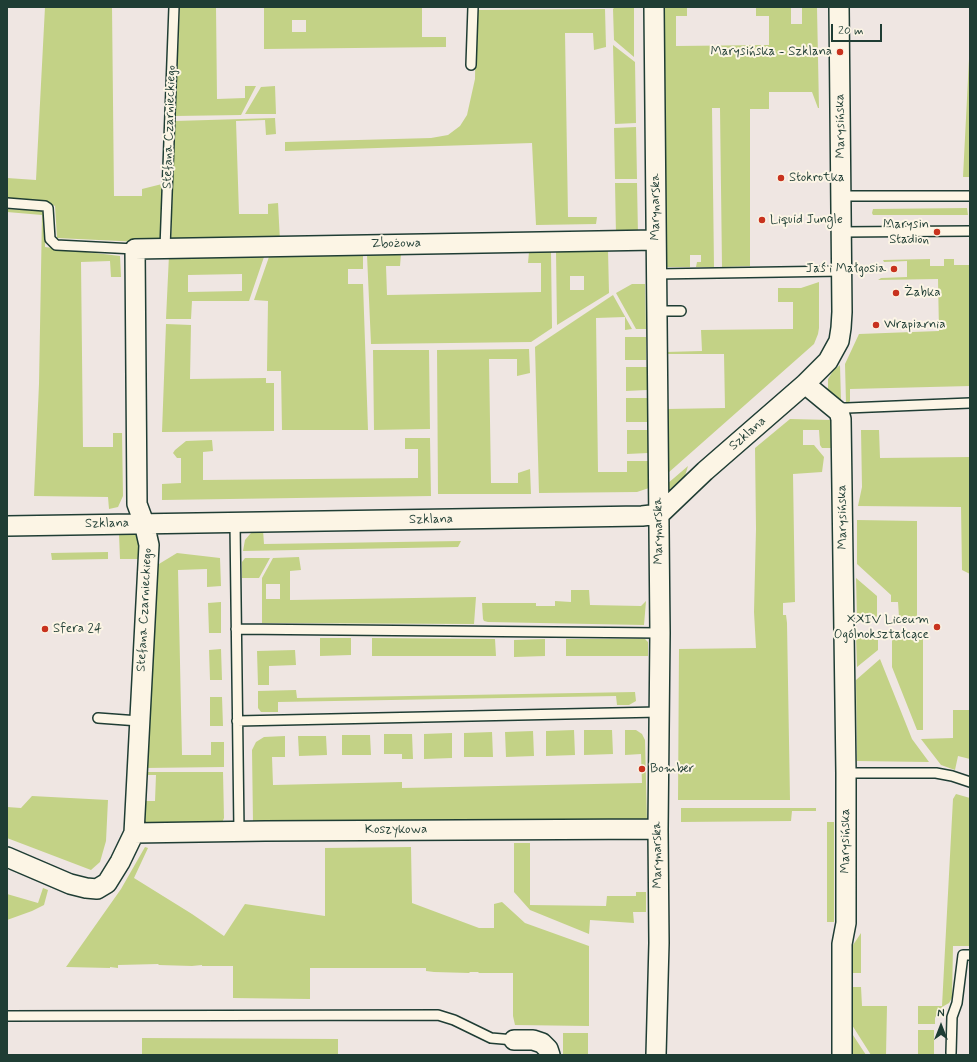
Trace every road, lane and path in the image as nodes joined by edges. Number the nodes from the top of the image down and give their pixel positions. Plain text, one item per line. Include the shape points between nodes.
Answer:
1 (174, 7) edge
2 (474, 7) edge
3 (654, 7) edge
4 (839, 7) edge
5 (471, 65) dead end
6 (841, 196) junction
7 (970, 196) edge
8 (7, 203) edge
9 (970, 231) edge
10 (841, 232) junction
11 (656, 240) junction
12 (166, 248) junction
13 (135, 249) junction
14 (842, 271) junction
15 (656, 274) junction
16 (657, 310) junction
17 (681, 310) dead end
18 (805, 384) junction
19 (970, 403) edge
20 (839, 412) junction
21 (660, 514) junction
22 (144, 523) junction
23 (235, 523) junction
24 (7, 526) edge
25 (236, 629) junction
26 (660, 633) junction
27 (659, 712) junction
28 (98, 718) dead end
29 (139, 721) junction
30 (238, 721) junction
31 (846, 773) junction
32 (970, 782) edge
33 (658, 829) junction
34 (239, 831) junction
35 (134, 833) junction
36 (7, 858) edge
37 (967, 955) edge
38 (7, 1016) edge
39 (514, 1040) joint
40 (952, 1053) dead end
41 (550, 1055) edge
42 (656, 1055) edge
43 (842, 1055) edge

1 - 12 lane, Stefana Czarnieckiego
2 - 5 lane
3 - 11 street, Marynarska
4 - 6 street, Marysińska
6 - 7 lane
6 - 10 street, Marysińska
8 - 13 lane via 48,208 50,239 56,245
9 - 10 lane
10 - 14 street, Marysińska
11 - 12 street, Zbożowa
11 - 15 street, Marynarska
12 - 13 street, Zbożowa
13 - 22 street, Stefana Czarnieckiego via 137,504
14 - 15 lane
14 - 18 street, Marysińska via 839,341 828,362
15 - 16 street, Marynarska
16 - 17 lane
16 - 21 street, Marynarska
18 - 20 street
18 - 21 street, Szklana
19 - 20 lane via 843,408
20 - 31 street, Marysińska via 844,562
21 - 23 street, Szklana
21 - 26 street, Marynarska
22 - 23 street, Szklana
22 - 24 street, Szklana
22 - 29 street, Stefana Czarnieckiego via 148,545
23 - 25 lane
25 - 26 lane
25 - 30 lane
26 - 27 street, Marynarska
27 - 30 lane
27 - 33 street, Marynarska
28 - 29 lane
29 - 35 street, Stefana Czarnieckiego
30 - 34 lane
31 - 32 lane via 936,773
31 - 43 street, Marysińska via 846,922 842,944
33 - 34 street, Koszykowa
33 - 42 street, Marynarska via 659,943
34 - 35 street, Koszykowa
35 - 36 street, Stefana Czarnieckiego via 107,883 97,889 70,884
37 - 40 lane via 952,1017
38 - 39 lane via 438,1015 491,1038
39 - 41 street via 533,1040 542,1043

